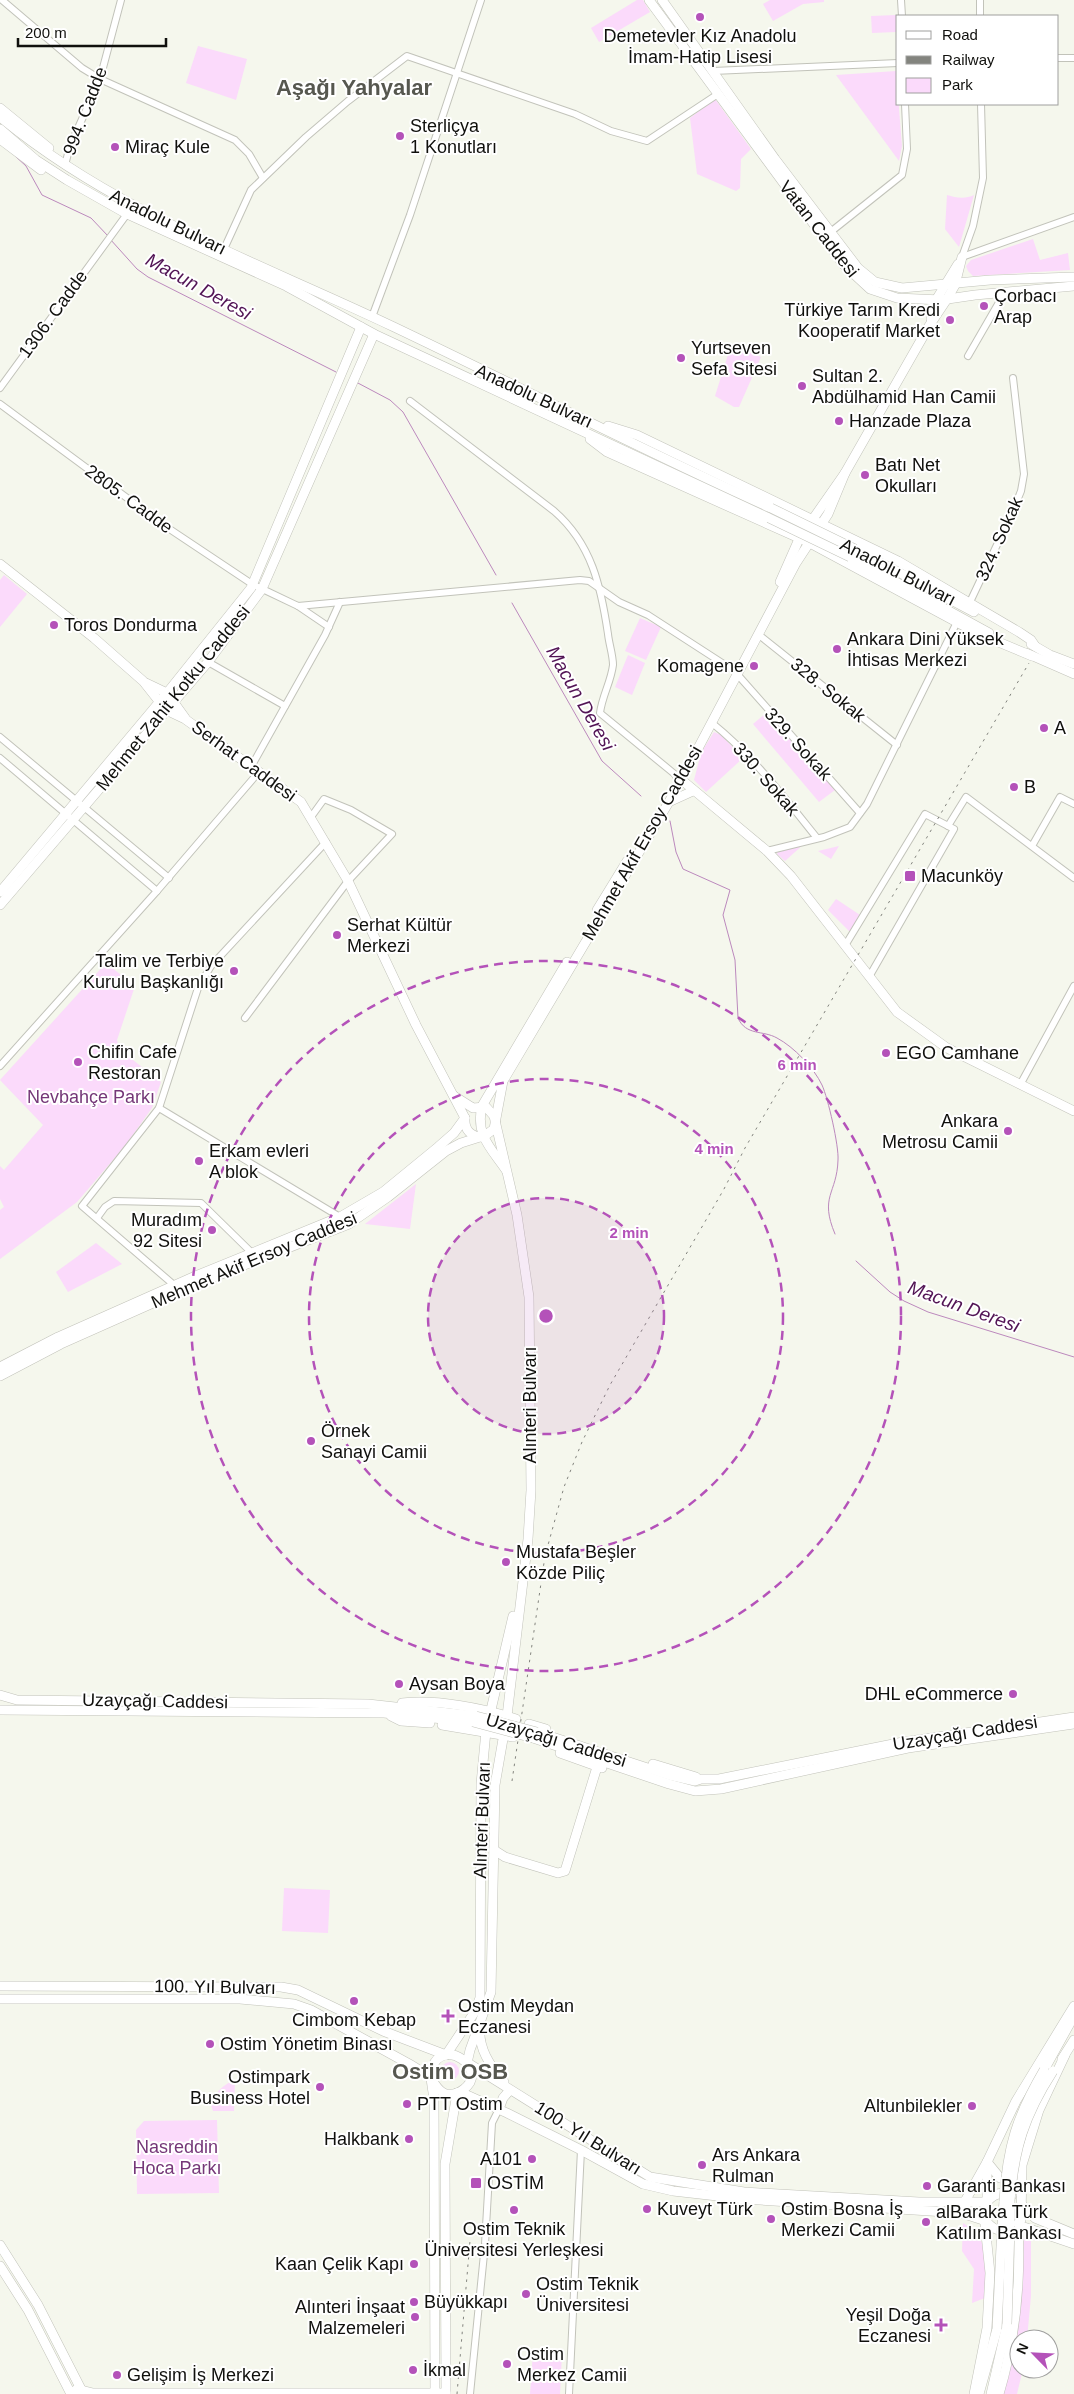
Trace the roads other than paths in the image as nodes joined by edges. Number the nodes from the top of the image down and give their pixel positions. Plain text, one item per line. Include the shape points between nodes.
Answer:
1 (2, 0) edge
2 (121, 0) edge
3 (481, 0) edge
4 (649, 0) edge
5 (662, 0) edge
6 (902, 0) edge
7 (980, 0) edge
8 (902, 15) edge
9 (980, 15) edge
10 (1059, 58) edge
11 (1074, 58) edge
12 (896, 64) edge
13 (713, 71) junction
14 (457, 72) junction
15 (100, 79) junction
16 (718, 94) junction
17 (905, 105) edge
18 (982, 105) edge
19 (0, 108) edge
20 (0, 117) edge
21 (0, 129) edge
22 (0, 139) edge
23 (64, 165) junction
24 (264, 178) junction
25 (67, 180) junction
26 (127, 214) junction
27 (1074, 217) edge
28 (828, 234) junction
29 (224, 249) junction
30 (961, 262) junction
31 (1074, 277) edge
32 (972, 283) junction
33 (944, 285) junction
34 (954, 285) junction
35 (1074, 286) edge
36 (1005, 292) junction
37 (947, 299) junction
38 (936, 300) junction
39 (372, 317) junction
40 (929, 326) junction
41 (361, 327) junction
42 (374, 334) junction
43 (968, 356) dead end
44 (1013, 378) dead end
45 (0, 388) edge
46 (410, 401) dead end
47 (0, 404) edge
48 (581, 417) junction
49 (845, 473) junction
50 (781, 504) junction
51 (812, 519) junction
52 (770, 522) junction
53 (822, 524) junction
54 (840, 532) junction
55 (799, 539) junction
56 (810, 544) junction
57 (853, 553) junction
58 (831, 554) junction
59 (0, 564) edge
60 (252, 584) junction
61 (599, 588) junction
62 (262, 590) junction
63 (340, 602) junction
64 (970, 602) junction
65 (298, 606) junction
66 (957, 622) junction
67 (329, 626) junction
68 (759, 635) junction
69 (1035, 646) junction
70 (1032, 656) junction
71 (208, 662) junction
72 (1074, 664) edge
73 (735, 672) junction
74 (1074, 674) edge
75 (143, 681) junction
76 (167, 693) junction
77 (174, 701) junction
78 (158, 703) junction
79 (285, 706) junction
80 (166, 710) junction
81 (185, 719) junction
82 (712, 723) junction
83 (0, 737) edge
84 (897, 744) junction
85 (0, 758) edge
86 (255, 770) junction
87 (679, 778) junction
88 (681, 790) junction
89 (80, 804) junction
90 (1074, 804) edge
91 (860, 813) junction
92 (69, 817) junction
93 (311, 817) junction
94 (948, 826) junction
95 (817, 838) junction
96 (326, 842) junction
97 (1032, 846) junction
98 (767, 851) junction
99 (169, 878) junction
100 (1074, 878) edge
101 (348, 881) junction
102 (157, 891) junction
103 (0, 892) edge
104 (0, 905) edge
105 (846, 944) junction
106 (869, 977) junction
107 (1074, 986) edge
108 (244, 1018) dead end
109 (0, 1066) edge
110 (1020, 1085) junction
111 (454, 1096) junction
112 (478, 1107) junction
113 (159, 1108) junction
114 (1074, 1111) edge
115 (465, 1118) junction
116 (495, 1124) junction
117 (483, 1137) junction
118 (440, 1150) junction
119 (506, 1170) junction
120 (340, 1217) junction
121 (97, 1218) junction
122 (349, 1224) junction
123 (254, 1256) junction
124 (176, 1288) junction
125 (0, 1368) edge
126 (0, 1376) edge
127 (522, 1580) junction
128 (0, 1695) edge
129 (385, 1709) junction
130 (0, 1710) edge
131 (491, 1712) junction
132 (1074, 1717) edge
133 (512, 1718) junction
134 (1074, 1724) edge
135 (486, 1732) junction
136 (508, 1736) junction
137 (532, 1737) junction
138 (597, 1767) junction
139 (701, 1779) junction
140 (655, 1780) junction
141 (494, 1854) junction
142 (0, 1986) edge
143 (263, 1986) junction
144 (282, 1987) junction
145 (0, 1999) edge
146 (260, 2001) junction
147 (280, 2003) junction
148 (1074, 2006) edge
149 (1074, 2016) edge
150 (481, 2022) junction
151 (1074, 2040) edge
152 (446, 2055) junction
153 (1065, 2055) junction
154 (468, 2063) junction
155 (1048, 2071) junction
156 (432, 2080) junction
157 (510, 2090) junction
158 (457, 2093) junction
159 (499, 2109) junction
160 (581, 2150) junction
161 (987, 2162) junction
162 (1022, 2169) junction
163 (964, 2202) junction
164 (987, 2202) junction
165 (1021, 2203) junction
166 (961, 2213) junction
167 (986, 2221) junction
168 (1010, 2226) junction
169 (1074, 2234) edge
170 (1074, 2244) edge
171 (0, 2245) edge
172 (1018, 2253) junction
173 (9, 2260) junction
174 (0, 2266) edge
175 (990, 2273) junction
176 (38, 2305) junction
177 (28, 2310) junction
178 (83, 2393) edge
179 (148, 2393) edge
180 (159, 2393) edge
181 (221, 2393) edge
182 (231, 2393) edge
183 (300, 2393) edge
184 (71, 2394) edge
185 (289, 2394) edge
186 (359, 2394) edge
187 (370, 2394) edge
188 (436, 2394) edge
189 (446, 2394) edge
190 (470, 2394) edge
191 (569, 2394) edge
192 (974, 2394) edge
193 (979, 2394) edge
194 (991, 2394) edge
195 (999, 2394) edge

1 - 15 street via 82,68
2 - 15 street, 994. Cadde
3 - 14 street
4 - 16 main road, Vatan Caddesi
5 - 13 main road, Vatan Caddesi
6 - 8 street
7 - 9 street
10 - 11 street
12 - 13 street
13 - 28 main road, Vatan Caddesi
14 - 16 street via 611,130 647,140
14 - 24 street via 407,56 341,107
14 - 39 street
15 - 23 street, 994. Cadde
15 - 24 street via 235,140 249,154
16 - 28 main road, Vatan Caddesi
17 - 28 street via 907,149 902,175
18 - 30 street via 983,178
19 - 23 main road via 48,147
20 - 23 main road, Anadolu Bulvarı
21 - 25 main road, Anadolu Bulvarı via 36,160
22 - 25 main road via 37,167
23 - 29 main road, Anadolu Bulvarı via 102,189
24 - 29 street via 251,190
25 - 26 main road, Anadolu Bulvarı
26 - 41 main road, Anadolu Bulvarı via 286,286
26 - 45 street, 1306. Cadde
27 - 30 street
28 - 33 main road, Vatan Caddesi via 875,282 908,288
28 - 38 main road, Vatan Caddesi via 847,268 870,289 897,298
29 - 39 main road, Anadolu Bulvarı
30 - 32 main road
30 - 33 main road
30 - 34 main road
31 - 32 main road, Vatan Caddesi
32 - 34 main road, Vatan Caddesi
33 - 34 main road, Vatan Caddesi
33 - 38 main road
34 - 37 main road
35 - 36 main road, Vatan Caddesi
36 - 37 main road, Vatan Caddesi
36 - 43 street
37 - 38 main road, Vatan Caddesi
37 - 40 main road
38 - 40 main road
39 - 48 main road, Anadolu Bulvarı
40 - 49 main road
41 - 42 main road, Anadolu Bulvarı
41 - 60 main road, Mehmet Zahit Kotku Caddesi
42 - 52 main road, Anadolu Bulvarı
42 - 62 main road, Mehmet Zahit Kotku Caddesi
44 - 64 street, 324. Sokak via 1024,474 1018,498
46 - 61 street via 564,520 590,556
47 - 60 street, 2805. Cadde via 165,526
48 - 50 main road via 637,435
48 - 57 main road, Anadolu Bulvarı, bridge via 771,508
49 - 51 main road, Mehmet Akif Ersoy Caddesi
49 - 53 main road, Mehmet Akif Ersoy Caddesi
50 - 51 main road
50 - 52 main road via 780,520
51 - 53 main road
51 - 55 main road, Mehmet Akif Ersoy Caddesi
52 - 55 main road
52 - 57 main road, Anadolu Bulvarı, bridge
53 - 54 main road
53 - 56 main road, Mehmet Akif Ersoy Caddesi
54 - 58 main road via 832,541
54 - 64 main road
55 - 56 main road
55 - 73 main road, Mehmet Akif Ersoy Caddesi
56 - 58 main road
56 - 68 main road, Mehmet Akif Ersoy Caddesi via 796,563
57 - 69 main road, Anadolu Bulvarı via 910,576
57 - 70 main road, Anadolu Bulvarı
58 - 66 main road
59 - 75 main road, Serhat Caddesi via 59,608
60 - 62 street, 2805. Cadde
60 - 76 main road, Mehmet Zahit Kotku Caddesi
61 - 63 street, 329. Sokak via 580,580
61 - 73 street, 329. Sokak via 619,602 648,615
61 - 87 street via 613,662 600,712
62 - 65 street, 2805. Cadde
62 - 71 main road, Mehmet Zahit Kotku Caddesi
63 - 65 street, 329. Sokak
63 - 67 street
64 - 69 main road via 1031,640
65 - 67 street, 2805. Cadde
66 - 70 main road via 995,642
66 - 84 street
67 - 79 street
68 - 73 main road, Mehmet Akif Ersoy Caddesi
68 - 84 street, 328. Sokak
69 - 72 main road, Anadolu Bulvarı
70 - 74 main road, Anadolu Bulvarı
71 - 77 main road, Mehmet Zahit Kotku Caddesi
71 - 79 street
73 - 82 main road, Mehmet Akif Ersoy Caddesi
73 - 87 main road, Mehmet Akif Ersoy Caddesi
73 - 91 street, 329. Sokak
75 - 76 main road, Serhat Caddesi
75 - 78 main road, Serhat Caddesi
76 - 77 main road, Serhat Caddesi
76 - 78 main road, Mehmet Zahit Kotku Caddesi
77 - 80 main road, Mehmet Zahit Kotku Caddesi
77 - 81 main road, Serhat Caddesi
78 - 80 main road, Serhat Caddesi
78 - 89 main road, Mehmet Zahit Kotku Caddesi
79 - 86 street
80 - 81 main road, Serhat Caddesi
80 - 89 main road, Mehmet Zahit Kotku Caddesi
81 - 86 main road, Serhat Caddesi
82 - 87 main road, Mehmet Akif Ersoy Caddesi
82 - 95 street, 330. Sokak via 739,745
83 - 89 street
84 - 91 street
85 - 92 street
86 - 93 main road, Serhat Caddesi via 301,802
86 - 99 street
87 - 88 main road, Mehmet Akif Ersoy Caddesi
87 - 88 main road
88 - 98 main road
88 - 112 main road, Mehmet Akif Ersoy Caddesi
88 - 116 main road, Mehmet Akif Ersoy Caddesi via 669,802 504,1081
89 - 92 main road, Mehmet Zahit Kotku Caddesi
89 - 99 street
90 - 97 street via 1060,797
91 - 95 street via 850,827
92 - 102 street
92 - 103 main road, Mehmet Zahit Kotku Caddesi
92 - 104 main road, Mehmet Zahit Kotku Caddesi
93 - 96 main road, Serhat Caddesi
93 - 101 street via 324,799 351,810 392,834
94 - 97 street via 966,797
94 - 105 street via 926,814
94 - 106 street via 954,829
95 - 98 street
96 - 101 main road, Serhat Caddesi
96 - 113 street via 212,966 198,988
97 - 100 street
98 - 105 main road via 808,895
99 - 102 street
101 - 108 street
101 - 111 main road, Serhat Caddesi via 416,1025
102 - 109 street
105 - 106 main road
106 - 110 main road via 897,1012 947,1048
107 - 110 street
110 - 114 main road
111 - 112 main road
111 - 115 main road, Serhat Caddesi
112 - 115 main road, Mehmet Akif Ersoy Caddesi
112 - 116 main road via 492,1112
112 - 117 main road, Mehmet Akif Ersoy Caddesi
113 - 120 street
113 - 121 street via 82,1206
115 - 117 main road, Serhat Caddesi via 469,1132
115 - 118 main road, Mehmet Akif Ersoy Caddesi
116 - 117 main road
116 - 119 main road, Alınteri Bulvarı
117 - 118 main road, Mehmet Akif Ersoy Caddesi
117 - 119 main road, Alınteri Bulvarı
118 - 120 main road, Mehmet Akif Ersoy Caddesi via 383,1192
118 - 122 main road, Mehmet Akif Ersoy Caddesi via 388,1197
119 - 127 main road, Alınteri Bulvarı via 517,1215 529,1298 531,1490
120 - 122 main road
120 - 123 main road, Mehmet Akif Ersoy Caddesi
121 - 123 street via 114,1201 202,1203
121 - 124 street
122 - 123 main road, Mehmet Akif Ersoy Caddesi
123 - 124 main road, Mehmet Akif Ersoy Caddesi
124 - 125 main road, Mehmet Akif Ersoy Caddesi via 58,1337
124 - 126 main road, Mehmet Akif Ersoy Caddesi
127 - 131 main road, Alınteri Bulvarı
127 - 133 main road, Alınteri Bulvarı
128 - 129 main road, Uzayçağı Caddesi via 18,1700
129 - 130 main road, Uzayçağı Caddesi
129 - 131 main road via 424,1703
129 - 135 main road via 401,1721
129 - 137 main road, Uzayçağı Caddesi, bridge via 474,1719
131 - 133 main road
131 - 135 main road, Alınteri Bulvarı
132 - 139 main road, Uzayçağı Caddesi via 903,1742 719,1779
133 - 136 main road, Alınteri Bulvarı
133 - 139 main road
134 - 140 main road, Uzayçağı Caddesi via 908,1748 721,1789 696,1790
135 - 136 main road
135 - 152 main road, Alınteri Bulvarı via 482,1784 480,1998 474,2013
136 - 137 main road
136 - 141 main road, Alınteri Bulvarı via 495,1785
137 - 138 main road
137 - 139 main road, Uzayçağı Caddesi via 669,1775 695,1781
137 - 140 main road, Uzayçağı Caddesi
138 - 140 main road
138 - 141 main road, Uzayçağı Caddesi via 565,1871 558,1873
141 - 150 main road, Alınteri Bulvarı via 491,1992
142 - 143 main road, 100. Yıl Bulvarı
143 - 144 main road, 100. Yıl Bulvarı
143 - 146 main road
144 - 147 main road via 284,1995
144 - 152 main road, 100. Yıl Bulvarı via 298,1990 384,2031
145 - 146 main road, 100. Yıl Bulvarı
146 - 147 main road, 100. Yıl Bulvarı
147 - 156 main road, 100. Yıl Bulvarı via 311,2010
148 - 161 main road via 1016,2100
149 - 155 main road
150 - 154 main road, Alınteri Bulvarı
150 - 157 main road via 482,2046 487,2059
151 - 153 main road
152 - 154 main road via 458,2055
152 - 156 main road via 432,2068
153 - 155 main road
153 - 162 main road via 1034,2122
154 - 157 main road, 100. Yıl Bulvarı
154 - 158 main road via 470,2080
155 - 168 main road, bridge via 1025,2102 1008,2154
156 - 158 main road via 440,2091
156 - 188 main road
157 - 159 main road
157 - 163 main road, 100. Yıl Bulvarı via 650,2177 744,2192
158 - 159 main road, 100. Yıl Bulvarı
158 - 189 main road via 445,2164
159 - 160 main road, 100. Yıl Bulvarı
159 - 190 street via 492,2123 485,2244
160 - 166 main road, 100. Yıl Bulvarı via 643,2184 673,2191 744,2199
160 - 191 street
161 - 162 main road via 1000,2178 1010,2180
161 - 163 main road
161 - 164 main road
162 - 165 main road
163 - 164 main road, 100. Yıl Bulvarı
163 - 166 main road via 966,2207
164 - 165 main road via 996,2194 1007,2193
164 - 167 main road
165 - 168 main road via 1022,2214
165 - 169 main road via 1035,2218
166 - 167 main road, 100. Yıl Bulvarı
167 - 168 main road, 100. Yıl Bulvarı via 1001,2231 1007,2231
167 - 175 main road
168 - 170 main road
168 - 172 main road
168 - 193 main road, bridge via 997,2329
168 - 194 main road, bridge via 1007,2324
171 - 173 main road
172 - 175 main road via 1013,2245 1006,2242 998,2247
172 - 195 main road via 1011,2342
173 - 174 main road
173 - 176 main road
174 - 177 main road
175 - 192 main road via 987,2328
176 - 177 main road
176 - 178 main road
177 - 184 main road
178 - 179 main road
178 - 184 main road via 74,2389
179 - 180 main road
180 - 181 main road
181 - 182 main road
182 - 185 main road
183 - 185 main road
183 - 186 main road
186 - 187 main road
187 - 188 main road
188 - 189 main road

